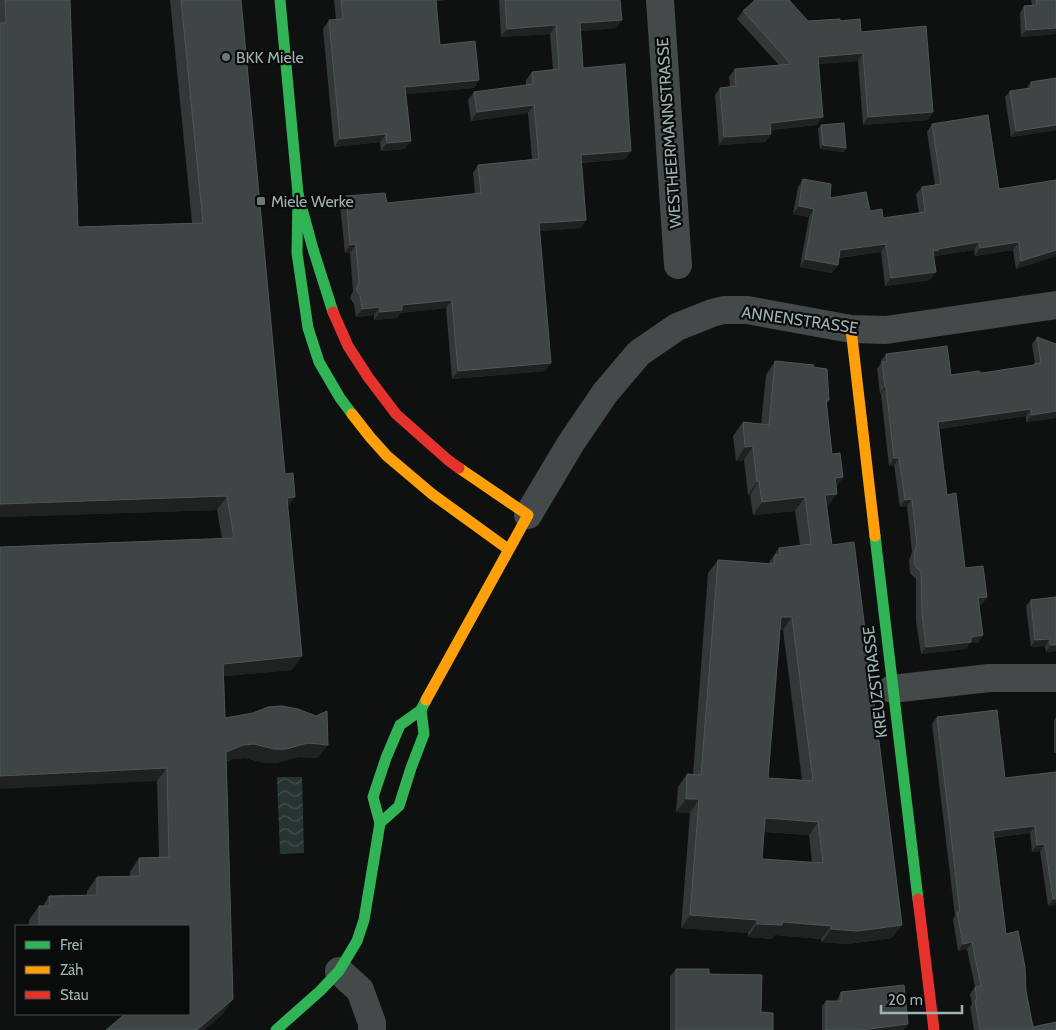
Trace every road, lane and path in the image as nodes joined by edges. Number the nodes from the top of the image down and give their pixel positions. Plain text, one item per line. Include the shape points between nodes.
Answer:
1 (280, 0) edge
2 (660, 0) edge
3 (298, 194) junction
4 (678, 265) dead end
5 (1056, 305) edge
6 (851, 329) junction
7 (528, 515) junction
8 (508, 548) junction
9 (1056, 678) edge
10 (892, 689) junction
11 (421, 710) junction
12 (380, 823) junction
13 (339, 971) junction
14 (276, 1030) edge
15 (372, 1030) edge
16 (934, 1030) edge

1 - 3 street
2 - 4 street, WESTHEERMANNSTRASSE
3 - 7 street via 335,318 368,377 396,414 448,460
3 - 8 street via 297,253 308,328 319,362 340,398 387,456 432,494
5 - 6 street, ANNENSTRASSE via 886,330
6 - 7 street, ANNENSTRASSE via 747,310 724,310 677,327 639,353 605,393
6 - 10 street, KREUZSTRASSE
7 - 8 street, ANNENSTRASSE
8 - 11 street, ANNENSTRASSE
9 - 10 street via 989,678
10 - 16 street, KREUZSTRASSE
11 - 12 street via 424,734 399,806
11 - 12 street via 400,725 386,758 372,797
12 - 13 street via 364,920 357,941
13 - 14 street
13 - 15 street via 360,990

